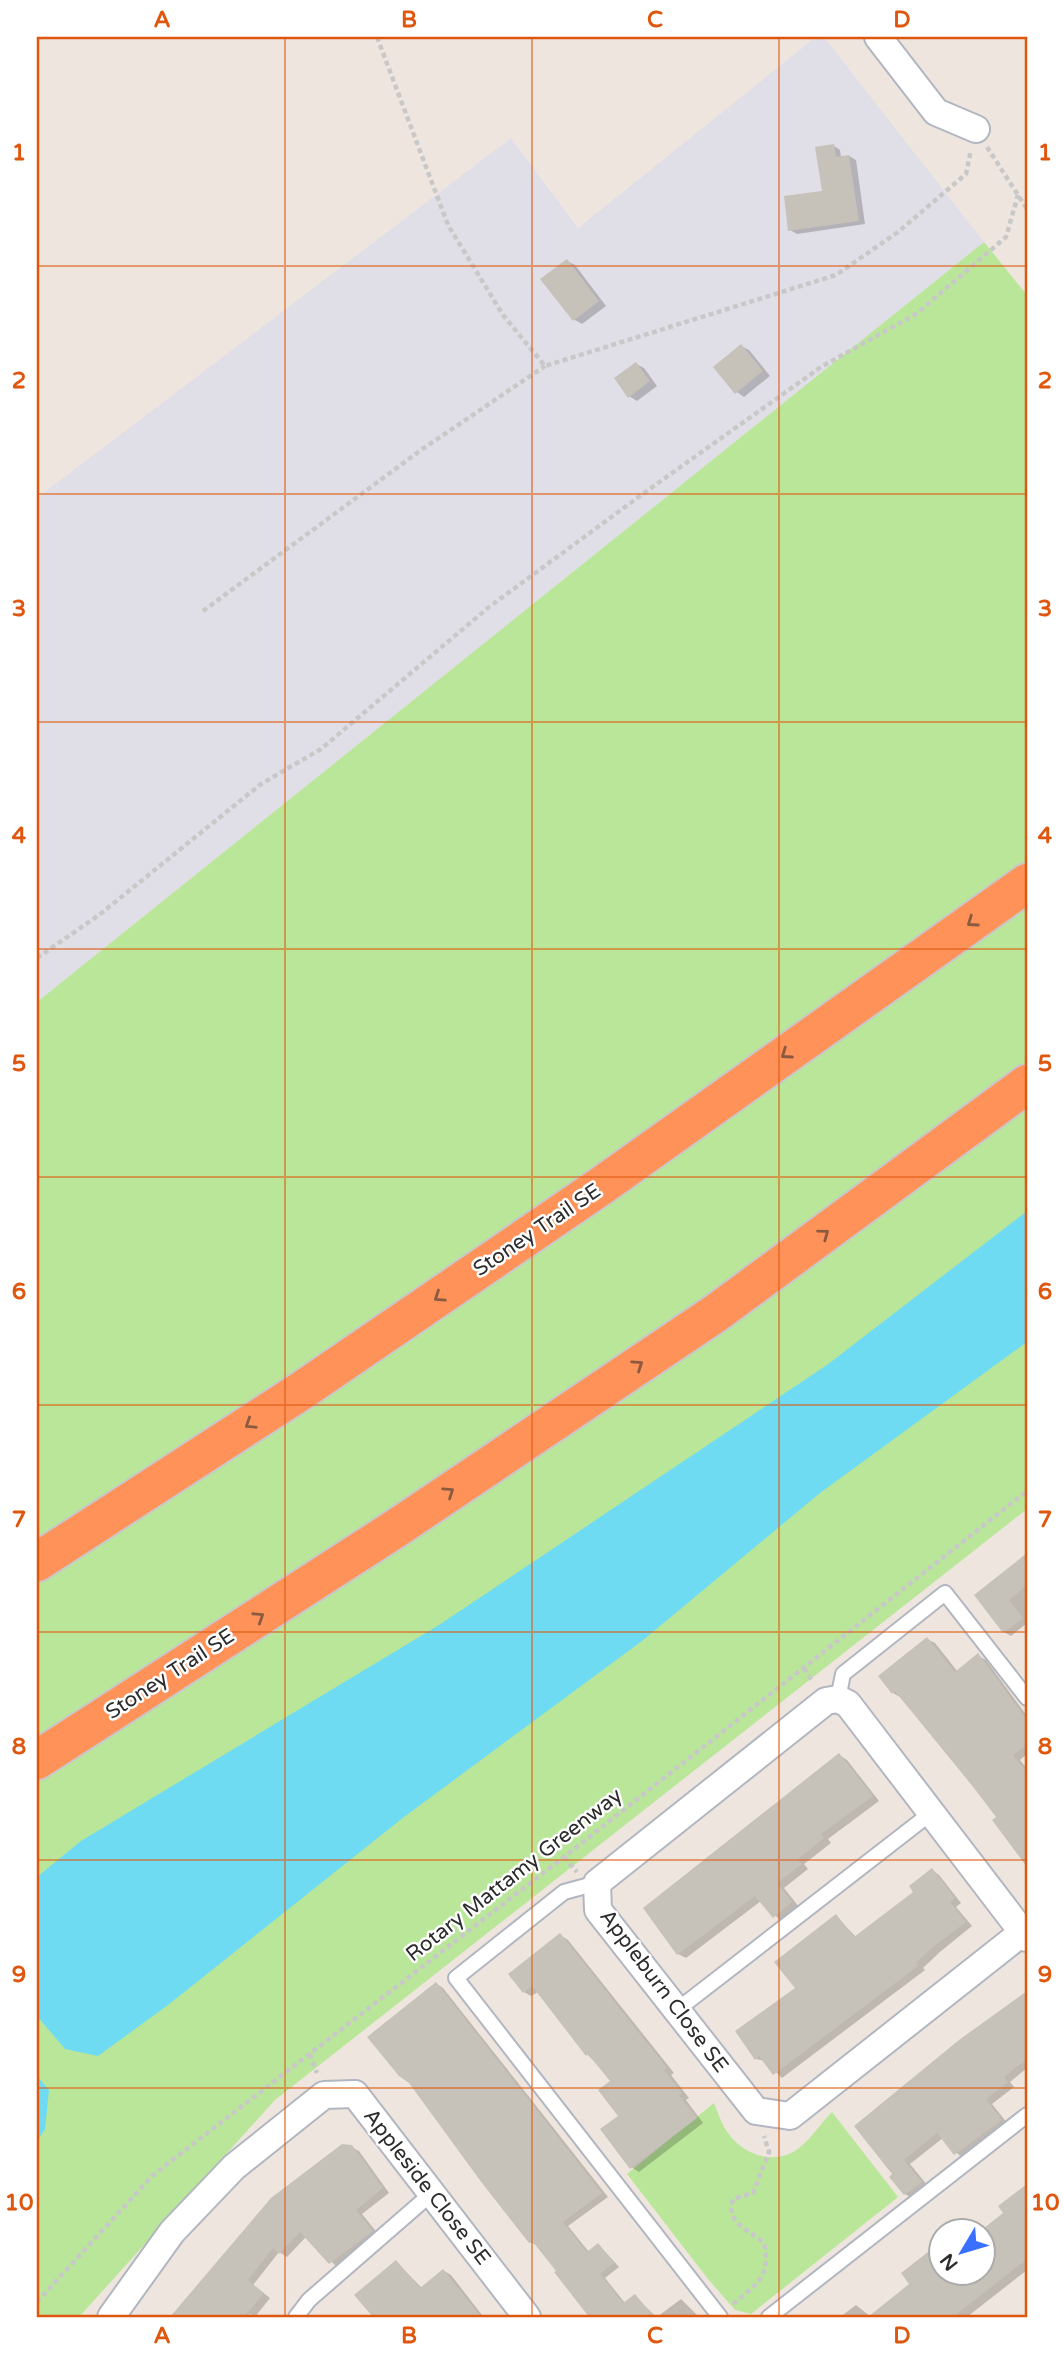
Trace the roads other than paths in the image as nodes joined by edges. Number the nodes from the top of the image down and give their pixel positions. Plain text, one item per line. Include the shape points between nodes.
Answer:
1 (878, 37) edge
2 (975, 129) road end
3 (1027, 883) edge
4 (1027, 1084) edge
5 (37, 1562) edge
6 (1027, 1698) edge
7 (838, 1699) junction
8 (37, 1760) edge
9 (931, 1813) junction
10 (597, 1883) junction
11 (1025, 1935) edge
12 (677, 2010) junction
13 (1027, 2115) edge
14 (432, 2193) junction
15 (111, 2317) edge
16 (296, 2317) edge
17 (527, 2317) edge
18 (719, 2317) edge
19 (769, 2317) edge

1 - 2 street via 936,111
3 -> 5 highway, Stoney Trail SE via 555,1217 301,1391
8 -> 4 highway, Stoney Trail SE via 398,1527 716,1313
6 - 7 lane via 945,1593 843,1674
7 - 9 street via 848,1704
7 - 10 street, Appleburn Close SE via 826,1701
9 - 11 street
9 - 12 lane
10 - 12 street, Appleburn Close SE via 598,1910
10 - 18 lane via 564,1892 456,1978
11 - 12 street, Appleburn Close SE via 790,2116 756,2111
13 - 19 lane
14 - 15 street, Appleside Close SE via 355,2094 324,2095 234,2167 172,2232
14 - 16 lane via 309,2300
14 - 17 street, Appleside Close SE

